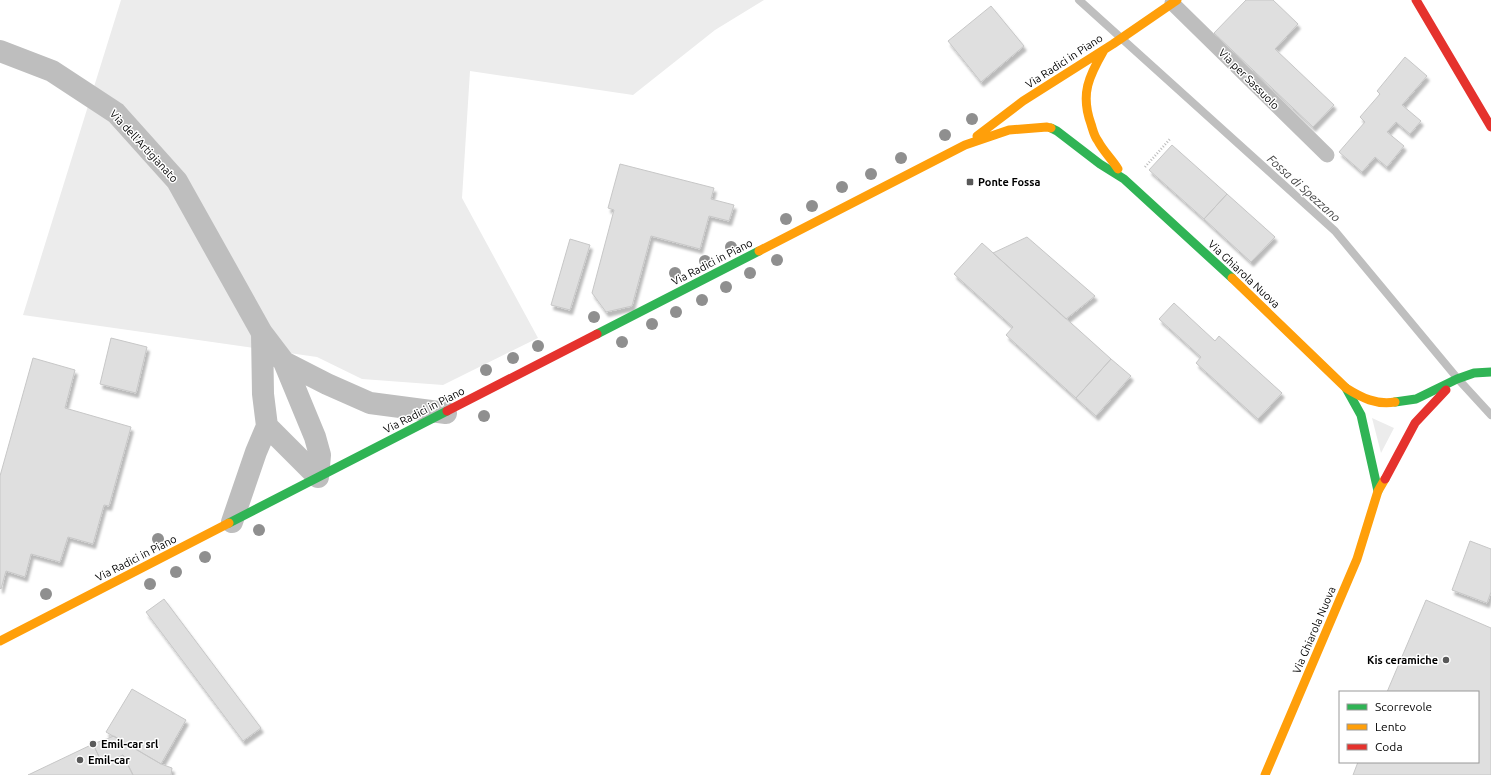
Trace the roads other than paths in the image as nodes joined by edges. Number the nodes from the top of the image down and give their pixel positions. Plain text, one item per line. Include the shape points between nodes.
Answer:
1 (1416, 0) edge
2 (1173, 1) edge
3 (1104, 50) junction
4 (0, 51) edge
5 (1491, 127) edge
6 (966, 145) junction
7 (1326, 155) dead end
8 (1124, 179) junction
9 (262, 333) junction
10 (284, 362) junction
11 (1485, 363) dead end
12 (1491, 372) edge
13 (1474, 373) junction
14 (1457, 379) junction
15 (1346, 388) junction
16 (446, 413) junction
17 (267, 426) junction
18 (318, 477) junction
19 (1378, 491) junction
20 (232, 522) junction
21 (0, 641) edge
22 (1265, 775) edge

1 - 5 street
2 - 3 street, Via Radici in Piano
2 - 7 lane, Via per Sassuolo
3 - 6 street, Via Radici in Piano via 1002,115
3 - 8 street via 1092,72 1085,94 1086,113 1098,141
4 - 9 street, Via dell'Artigianato via 52,71 116,113 177,181
6 - 8 street via 1009,130 1047,127 1057,131
6 - 16 street, Via Radici in Piano
8 - 15 street, Via Ghiarola Nuova via 1242,287
9 - 10 street, Via dell'Artigianato
9 - 17 street, Via dell'Artigianato via 263,394
10 - 16 street, Via dell'Artigianato via 370,403
10 - 18 street, Via dell'Artigianato via 315,437 320,455
11 - 13 street
12 - 13 street
13 - 14 street
14 - 15 street via 1416,399 1384,404 1362,398
14 - 19 street, Via Ghiarola Nuova via 1415,423
15 - 19 street via 1361,415
16 - 18 street, Via Radici in Piano
17 - 18 street
17 - 20 street
18 - 20 street, Via Radici in Piano
19 - 22 street, Via Ghiarola Nuova via 1357,559
20 - 21 street, Via Radici in Piano

